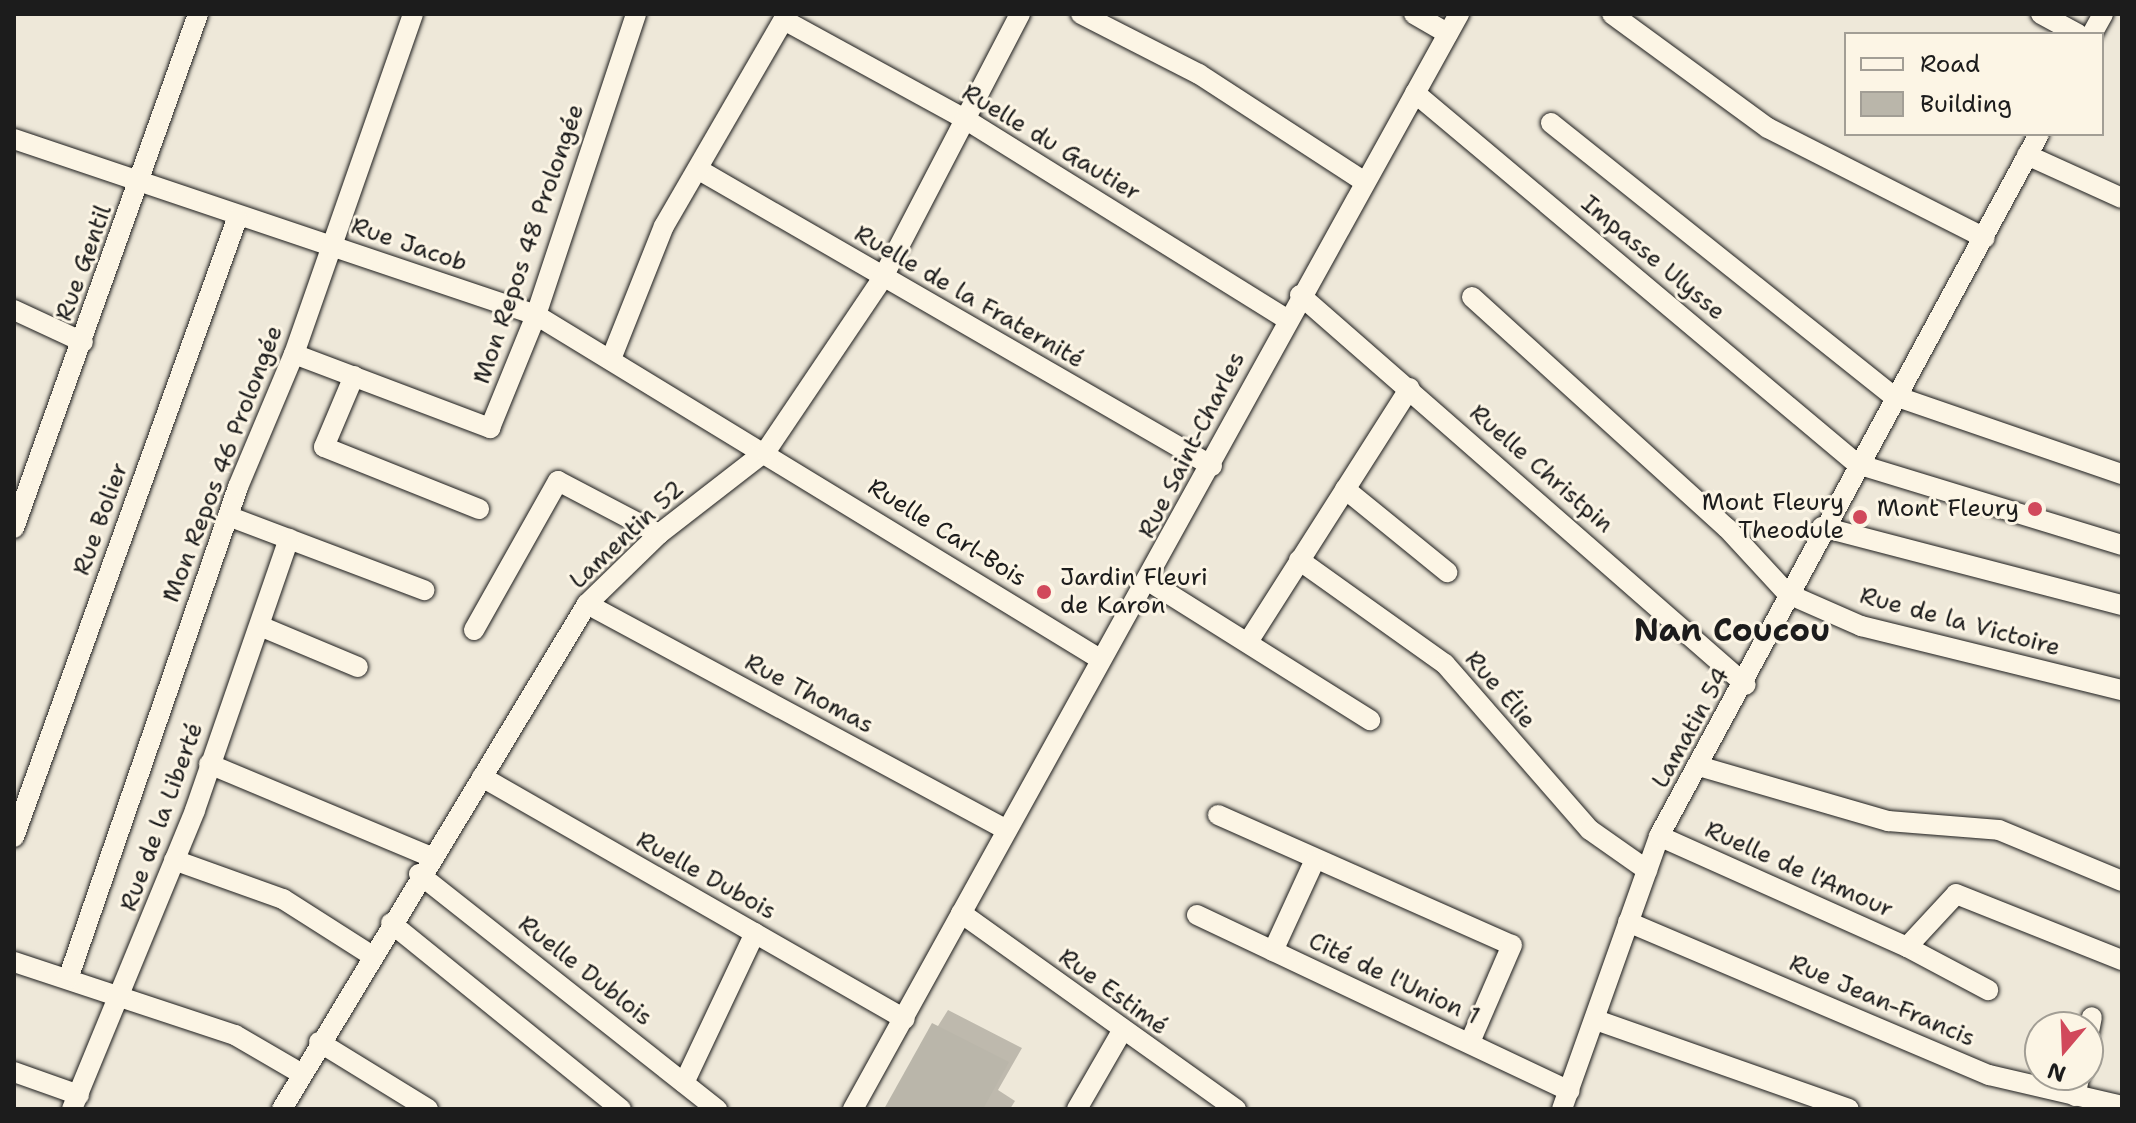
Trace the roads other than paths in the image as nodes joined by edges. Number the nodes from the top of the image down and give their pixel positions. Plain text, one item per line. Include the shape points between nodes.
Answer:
1 (198, 14) edge
2 (413, 14) edge
3 (636, 14) edge
4 (1020, 14) edge
5 (1081, 14) edge
6 (1414, 14) edge
7 (1459, 14) edge
8 (1612, 14) edge
9 (2041, 14) edge
10 (2103, 14) edge
11 (785, 17) edge
12 (2074, 32) edge
13 (2093, 32) edge
14 (1448, 34) junction
15 (1415, 93) junction
16 (965, 119) junction
17 (1551, 123) dead end
18 (2038, 136) edge
19 (14, 139) edge
20 (2027, 155) junction
21 (701, 171) junction
22 (1363, 181) junction
23 (140, 185) junction
24 (2122, 198) edge
25 (237, 219) junction
26 (1985, 238) junction
27 (331, 246) junction
28 (882, 279) junction
29 (1300, 295) junction
30 (1472, 297) dead end
31 (14, 310) edge
32 (536, 315) junction
33 (1286, 319) junction
34 (83, 342) junction
35 (294, 354) junction
36 (611, 359) junction
37 (354, 376) junction
38 (1410, 388) junction
39 (1892, 395) junction
40 (766, 451) junction
41 (1857, 464) junction
42 (1212, 466) junction
43 (2122, 474) edge
44 (1345, 489) junction
45 (479, 509) dead end
46 (228, 516) junction
47 (1822, 527) junction
48 (14, 528) edge
49 (659, 534) junction
50 (289, 539) junction
51 (2122, 545) edge
52 (1299, 560) junction
53 (1447, 572) dead end
54 (1150, 582) junction
55 (424, 590) dead end
56 (1788, 594) junction
57 (587, 604) junction
58 (2122, 605) edge
59 (260, 626) junction
60 (474, 630) dead end
61 (1248, 642) junction
62 (1100, 659) junction
63 (358, 667) dead end
64 (1746, 685) junction
65 (2122, 690) edge
66 (1370, 720) dead end
67 (209, 764) junction
68 (1702, 767) junction
69 (482, 777) junction
70 (1218, 815) dead end
71 (1006, 830) junction
72 (1659, 836) junction
73 (14, 837) edge
74 (174, 860) junction
75 (1314, 862) junction
76 (424, 865) junction
77 (1647, 870) junction
78 (2122, 881) edge
79 (961, 913) junction
80 (1197, 915) dead end
81 (1628, 922) junction
82 (391, 923) junction
83 (755, 933) junction
84 (1907, 947) junction
85 (1273, 951) junction
86 (371, 955) junction
87 (2122, 960) edge
88 (14, 962) edge
89 (68, 979) junction
90 (1988, 990) dead end
91 (122, 997) junction
92 (905, 1019) junction
93 (1596, 1020) junction
94 (1122, 1031) junction
95 (319, 1042) junction
96 (1470, 1042) junction
97 (14, 1072) edge
98 (302, 1074) junction
99 (684, 1083) junction
100 (2076, 1091) edge
101 (2075, 1096) junction
102 (1566, 1100) edge
103 (75, 1102) edge
104 (2122, 1106) edge
105 (282, 1109) edge
106 (428, 1109) edge
107 (621, 1109) edge
108 (717, 1109) edge
109 (853, 1109) edge
110 (1077, 1109) edge
111 (1236, 1109) edge
112 (1849, 1109) edge

1 - 23 street, Rue Gentil
2 - 27 street, Mon Repos 46 Prolongée
3 - 32 street, Mon Repos 48 Prolongée
4 - 16 street, Lamentin 52
5 - 22 street via 1199,74
6 - 14 street
7 - 14 street, Rue Saint-Charles
8 - 26 street via 1768,128
9 - 12 street
10 - 13 street
11 - 16 street, Ruelle du Gautier
11 - 21 street
14 - 15 street, Rue Saint-Charles
15 - 22 street, Rue Saint-Charles
15 - 41 street, Impasse Ulysse
16 - 28 street, Lamentin 52
16 - 33 street, Ruelle du Gautier
17 - 39 street
18 - 20 street, Lamatin 54
19 - 23 street, Rue Jacob
20 - 24 street
20 - 26 street, Lamatin 54
21 - 28 street, Ruelle de la Fraternité
21 - 36 street via 664,226
22 - 29 street, Rue Saint-Charles
23 - 25 street, Rue Jacob
23 - 34 street, Rue Gentil
25 - 27 street, Rue Jacob
25 - 73 street, Rue Bolier
26 - 39 street, Lamatin 54
27 - 32 street, Rue Jacob
27 - 35 street, Mon Repos 46 Prolongée
28 - 40 street, Lamentin 52
28 - 42 street, Ruelle de la Fraternité
29 - 33 street, Rue Saint-Charles
29 - 38 street, Ruelle Christpin
30 - 56 street via 1727,528
31 - 34 street
32 - 36 street, Rue Jacob
32 - 37 street, Mon Repos 48 Prolongée via 490,428
33 - 42 street, Rue Saint-Charles
34 - 48 street, Rue Gentil
35 - 37 street, Mon Repos 48 Prolongée
35 - 46 street, Mon Repos 46 Prolongée
36 - 40 street, Rue Jacob
37 - 45 street via 324,447
38 - 44 street
38 - 64 street, Ruelle Christpin
39 - 41 street, Lamatin 54
39 - 43 street
40 - 49 street, Lamentin 52
40 - 62 street, Ruelle Carl-Bois
41 - 47 street, Lamatin 54
41 - 51 street
42 - 54 street, Rue Saint-Charles
44 - 52 street
44 - 53 street
46 - 50 street
46 - 89 street, Mon Repos 46 Prolongée
47 - 56 street, Lamatin 54
47 - 58 street
49 - 57 street, Lamentin 52
49 - 60 street via 558,481
50 - 55 street
50 - 59 street, Rue de la Liberté
52 - 61 street
52 - 77 street, Rue Élie via 1445,664 1590,830
54 - 61 street
54 - 62 street, Rue Saint-Charles
56 - 64 street, Lamatin 54
56 - 65 street, Rue de la Victoire via 1861,626
57 - 69 street, Lamentin 52
57 - 71 street, Rue Thomas
59 - 63 street
59 - 67 street, Rue de la Liberté
61 - 66 street
62 - 71 street, Rue Saint-Charles
64 - 68 street, Lamatin 54
67 - 74 street, Rue de la Liberté
67 - 76 street, Ruelle Dublois
68 - 72 street, Lamatin 54
68 - 78 street via 1888,821 1999,830
69 - 76 street, Lamentin 52
69 - 83 street, Ruelle Dubois
70 - 75 street
71 - 79 street, Rue Saint-Charles
72 - 77 street, Lamatin 54
72 - 84 street, Ruelle de l'Amour
74 - 86 street via 283,899
74 - 91 street, Rue de la Liberté
75 - 85 street
75 - 96 street via 1512,945
76 - 82 street, Lamentin 52
76 - 99 street, Ruelle Dublois
77 - 81 street, Lamatin 54
79 - 92 street, Rue Saint-Charles
79 - 94 street, Rue Estimé
80 - 85 street, Cité de l'Union 1
81 - 93 street, Lamatin 54
81 - 101 street, Rue Jean-Francis via 1989,1075
82 - 86 street, Lamentin 52
82 - 107 street
83 - 92 street, Ruelle Dubois
83 - 99 street
84 - 87 street, Ruelle de l'Amour via 1952,895
84 - 90 street
85 - 96 street, Cité de l'Union 1
86 - 95 street, Lamentin 52
88 - 89 street
89 - 91 street
91 - 98 street via 235,1035
91 - 103 street, Rue de la Liberté
92 - 109 street, Rue Saint-Charles
93 - 102 street, Lamatin 54
93 - 112 street
94 - 110 street
94 - 111 street, Rue Estimé
95 - 98 street, Lamentin 52
95 - 106 street
96 - 102 street, Cité de l'Union 1
97 - 103 street
98 - 105 street, Lamentin 52
99 - 108 street, Ruelle Dublois
100 - 101 street
101 - 104 street, Rue Jean-Francis

